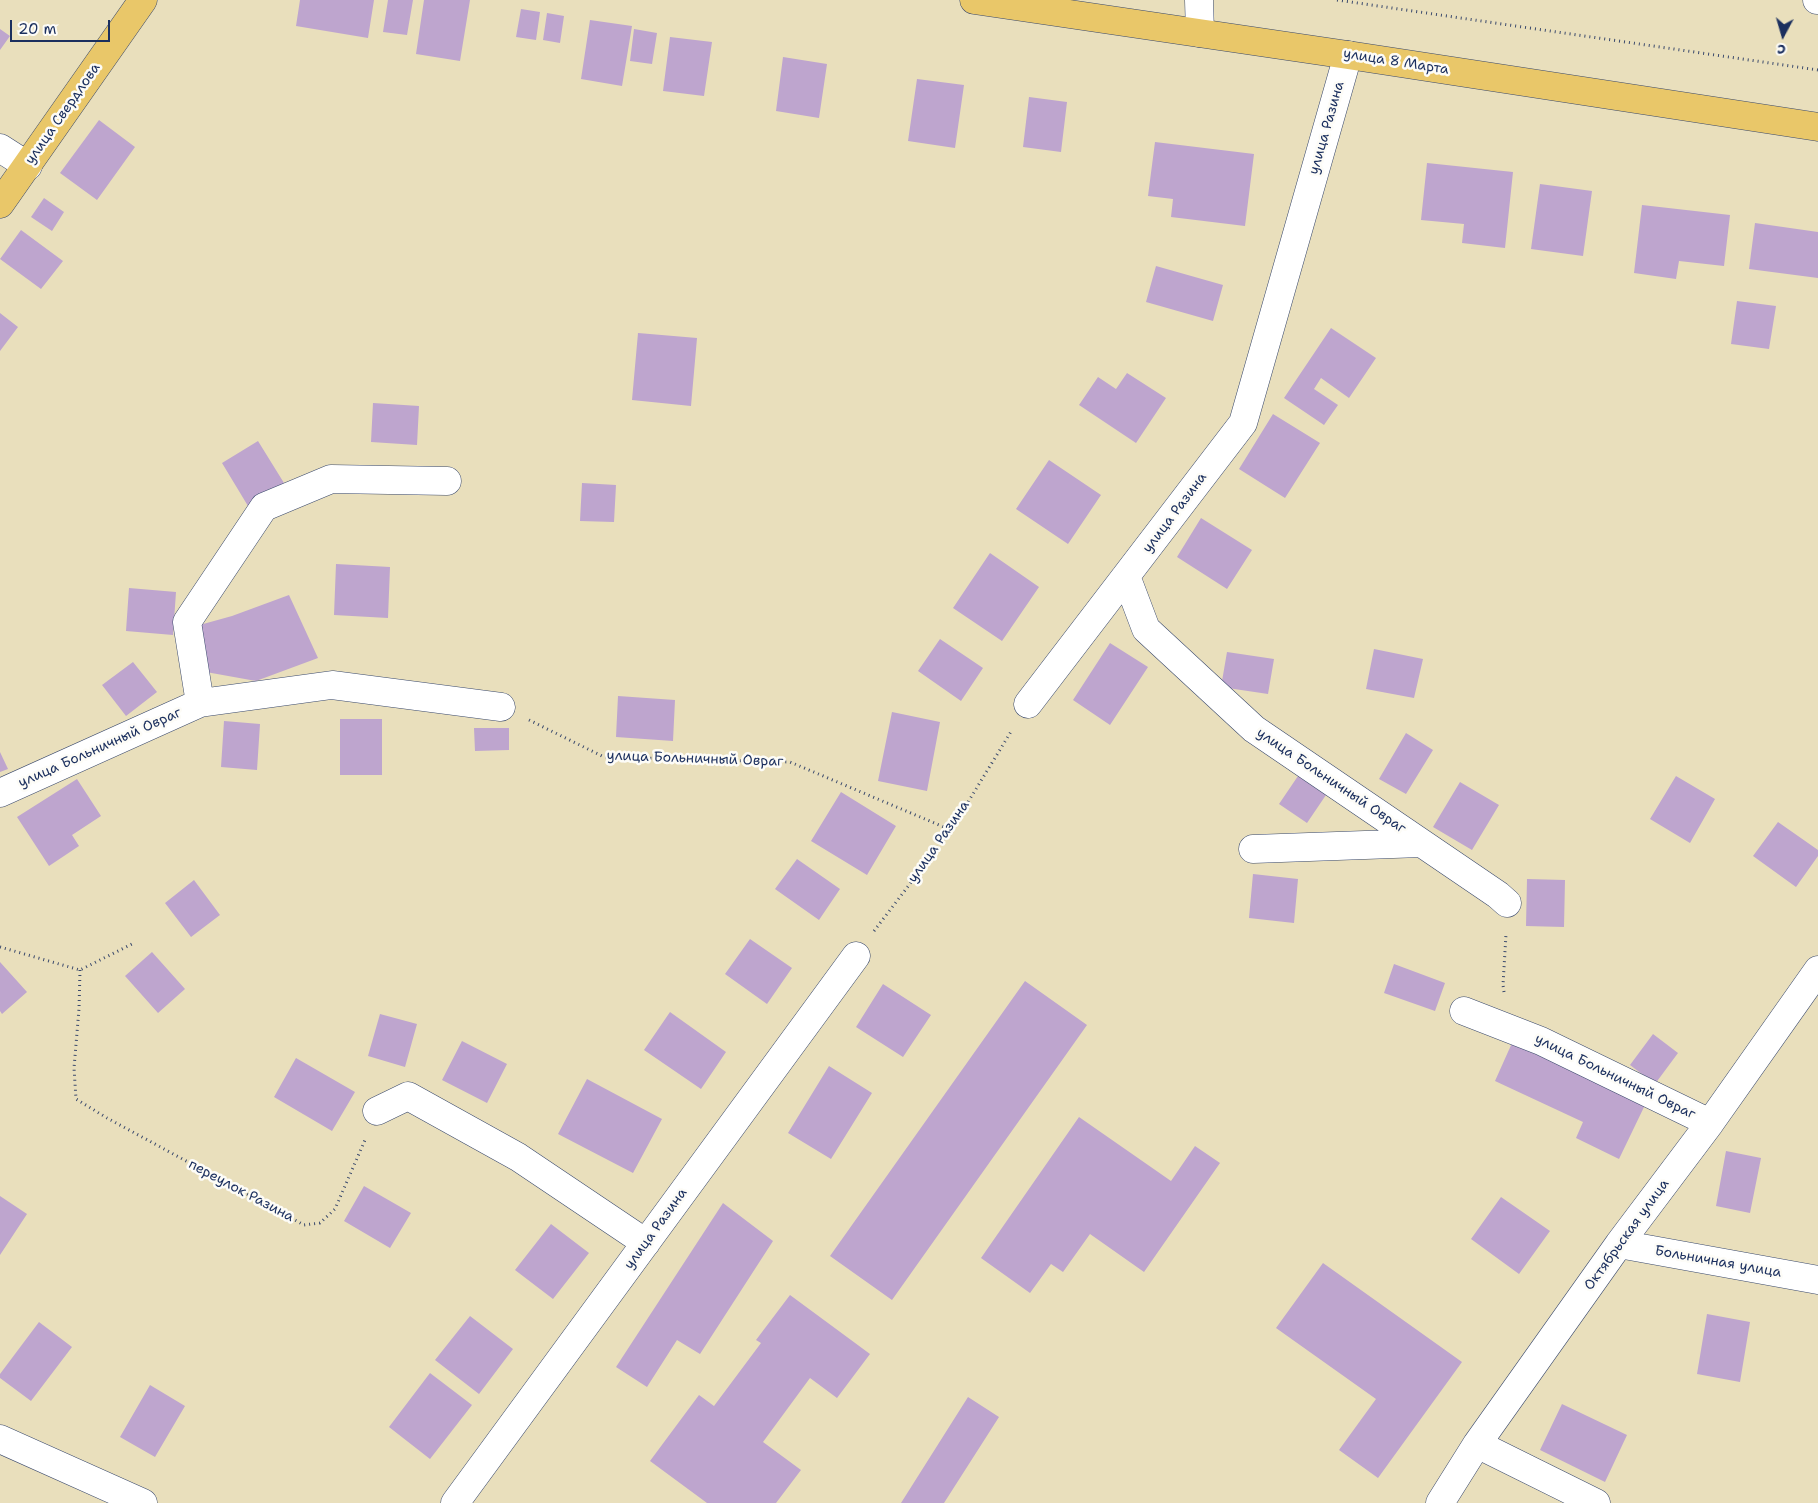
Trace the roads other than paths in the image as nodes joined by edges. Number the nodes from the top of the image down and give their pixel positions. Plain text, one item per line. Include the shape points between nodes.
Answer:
1 (143, 0) edge
2 (974, 0) edge
3 (1199, 0) edge
4 (1200, 33) junction
5 (1348, 55) junction
6 (1818, 128) edge
7 (0, 148) edge
8 (28, 166) junction
9 (0, 204) edge
10 (447, 481) dead end
11 (1126, 576) junction
12 (200, 703) junction
13 (1028, 704) road end
14 (501, 706) road end
15 (0, 793) edge
16 (1421, 843) junction
17 (1253, 849) dead end
18 (1507, 903) road end
19 (856, 956) dead end
20 (1818, 970) edge
21 (1464, 1012) dead end
22 (377, 1111) road end
23 (1710, 1123) junction
24 (646, 1243) junction
25 (1619, 1244) junction
26 (1818, 1280) edge
27 (0, 1439) edge
28 (1477, 1444) junction
29 (143, 1503) edge
30 (455, 1503) edge
31 (1440, 1503) edge
32 (1596, 1503) edge

1 - 8 main road, улица Свердлова
2 - 4 main road, улица 8 Марта
3 - 4 street
4 - 5 main road, улица 8 Марта
5 - 6 main road, улица 8 Марта
5 - 11 street, улица Разина via 1243,423
7 - 8 street
8 - 9 main road, улица Свердлова
10 - 12 street via 331,479 264,507 187,622
11 - 13 street, улица Разина
11 - 16 street, улица Больничный Овраг via 1146,629 1254,729
12 - 14 street, улица Больничный Овраг via 332,685
12 - 15 street, улица Больничный Овраг
16 - 17 street
16 - 18 street, улица Больничный Овраг
19 - 24 street, улица Разина
20 - 23 street, Октябрьская улица
21 - 23 street, улица Больничный Овраг via 1541,1041
22 - 24 street via 408,1096 518,1156
23 - 25 street, Октябрьская улица
24 - 30 street, улица Разина
25 - 26 street, Больничная улица
25 - 28 street, Октябрьская улица
27 - 29 street
28 - 31 street, Октябрьская улица
28 - 32 street

